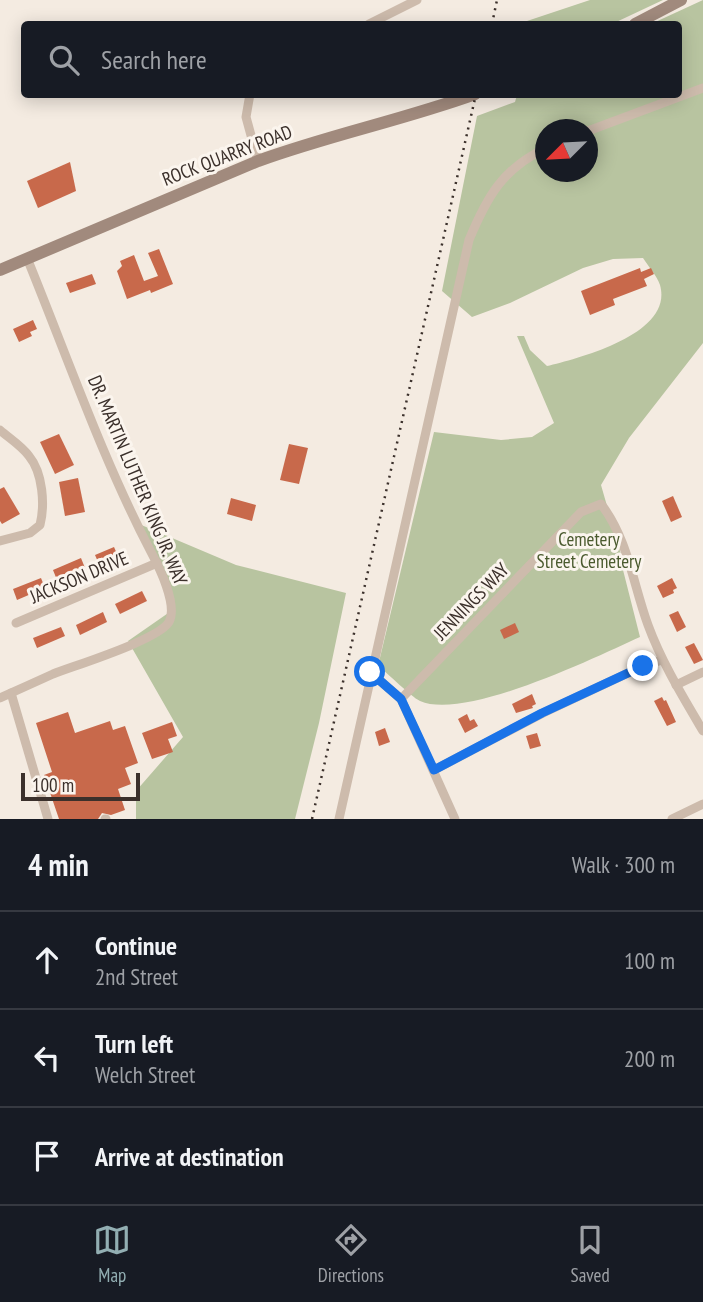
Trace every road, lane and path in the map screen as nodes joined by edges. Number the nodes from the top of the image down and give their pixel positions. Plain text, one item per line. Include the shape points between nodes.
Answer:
1 (417, 0) edge
2 (681, 0) edge
3 (375, 21) edge
4 (641, 21) edge
5 (703, 88) edge
6 (682, 96) edge
7 (249, 98) edge
8 (464, 98) edge
9 (676, 98) edge
10 (598, 127) edge
11 (535, 154) edge
12 (258, 161) junction
13 (27, 258) junction
14 (0, 270) edge
15 (0, 430) edge
16 (0, 541) edge
17 (157, 563) junction
18 (16, 623) dead end
19 (662, 660) junction
20 (370, 672) junction
21 (703, 672) edge
22 (676, 685) junction
23 (11, 693) junction
24 (0, 698) edge
25 (401, 699) junction
26 (703, 731) edge
27 (434, 770) junction
28 (703, 804) edge
29 (48, 819) edge
30 (339, 819) edge
31 (455, 819) edge
32 (672, 819) edge

1 - 3 street
2 - 4 street
5 - 6 street
7 - 12 street via 246,117
8 - 12 street, ROCK QUARRY ROAD
9 - 10 street
11 - 20 street via 513,167 499,183 485,202 469,240
12 - 13 street, ROCK QUARRY ROAD
13 - 14 street, ROCK QUARRY ROAD
13 - 17 street, DR. MARTIN LUTHER KING JR. WAY via 129,508
15 - 16 street via 30,456 43,514 40,525 30,533
17 - 18 street, JACKSON DRIVE
17 - 23 street, DR. MARTIN LUTHER KING JR. WAY via 172,609 169,622 159,631
19 - 22 street
19 - 25 street, JENNINGS WAY via 625,549 601,504 580,512
19 - 27 street via 554,707
20 - 25 street
20 - 30 street
21 - 22 street
22 - 26 street
23 - 24 street, DR. MARTIN LUTHER KING JR. WAY
23 - 29 street
25 - 27 street
27 - 31 street
28 - 32 street

